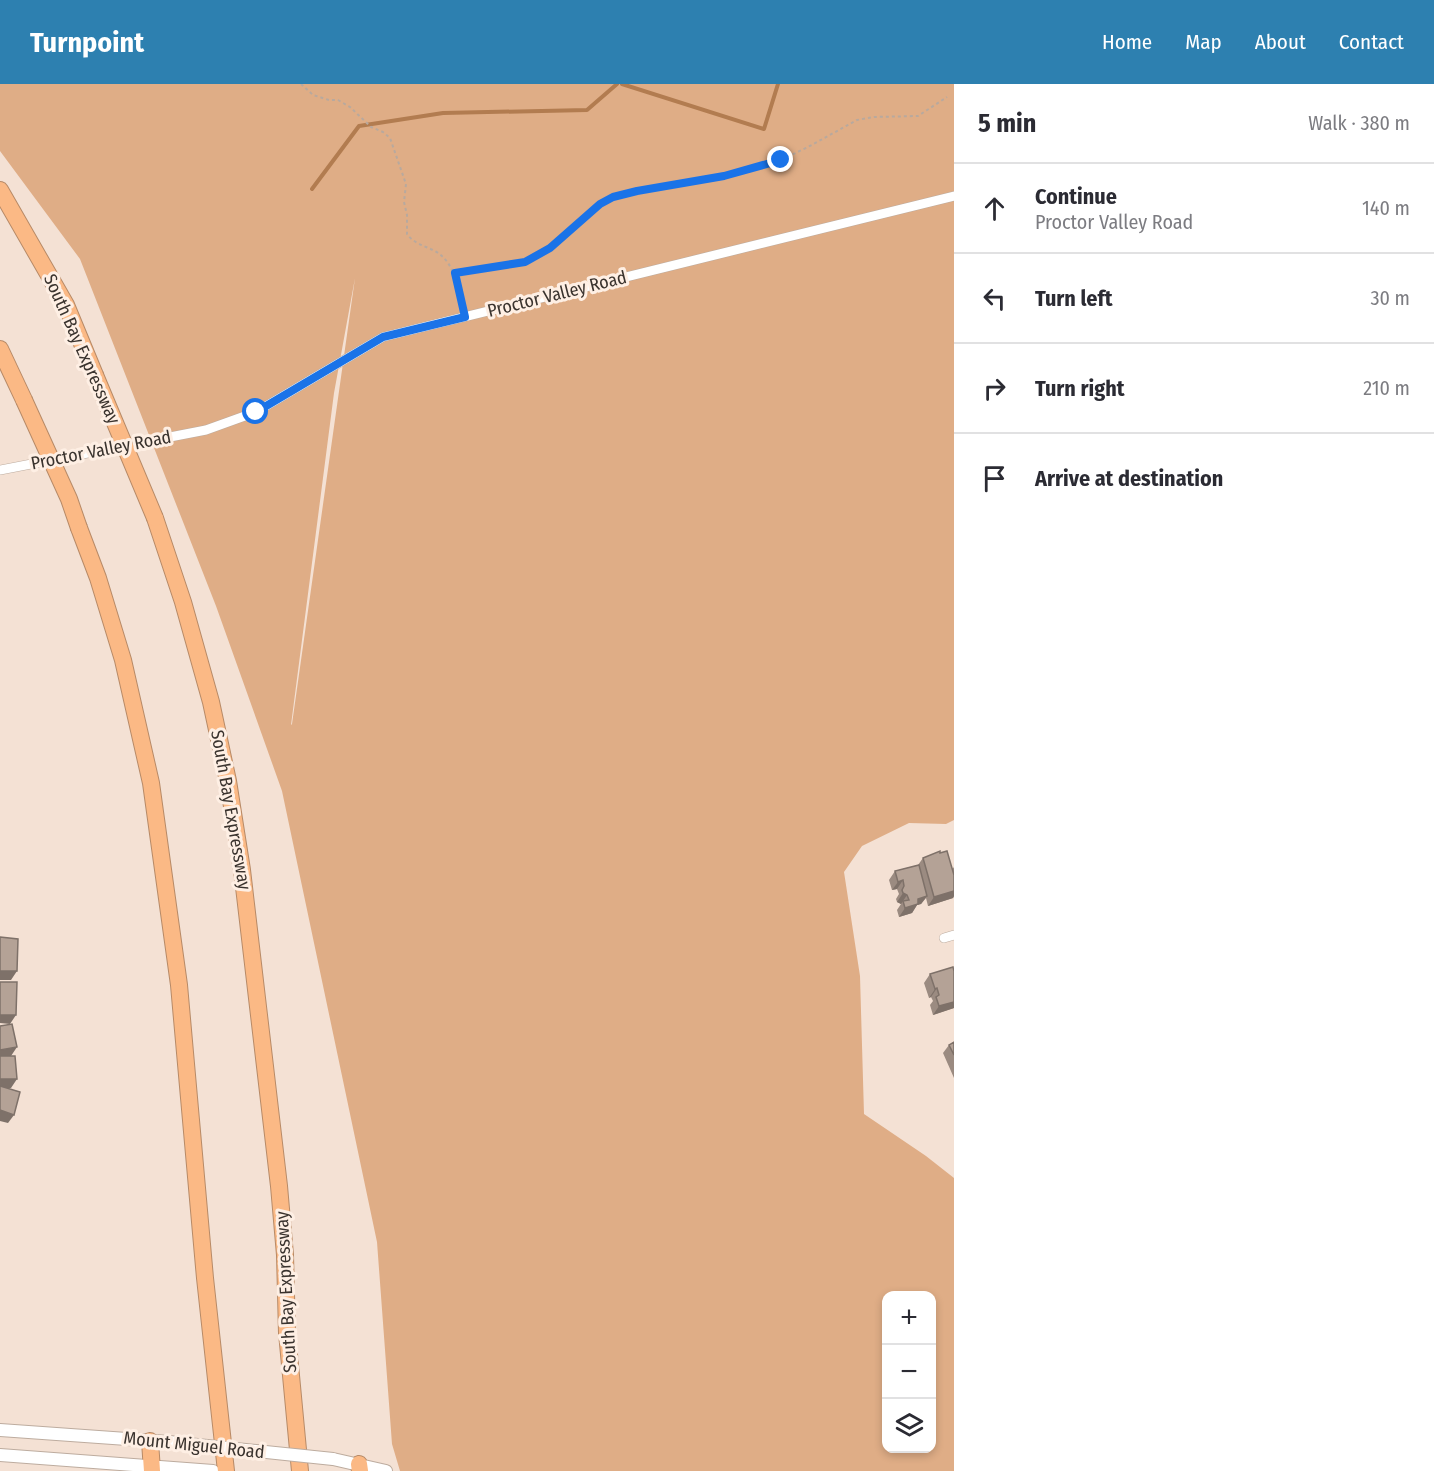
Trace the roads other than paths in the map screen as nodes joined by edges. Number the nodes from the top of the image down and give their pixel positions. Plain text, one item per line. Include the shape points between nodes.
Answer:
1 (0, 190) edge
2 (954, 196) edge
3 (0, 349) edge
4 (0, 470) edge
5 (954, 935) edge
6 (944, 938) dead end
7 (0, 1430) edge
8 (150, 1440) junction
9 (0, 1455) edge
10 (359, 1467) edge
11 (158, 1469) edge
12 (213, 1471) edge
13 (226, 1471) edge
14 (300, 1471) edge
15 (386, 1471) edge

1 - 14 highway, South Bay Expressway, bridge via 66,306 155,518 202,667 219,737 237,836 279,1186
2 - 4 street, Proctor Valley Road via 383,337 256,412 206,430
3 - 13 highway, bridge via 69,499 98,578 123,660 151,783 179,985
5 - 6 street
7 - 8 street, Mount Miguel Road
8 - 10 street, Mount Miguel Road, bridge via 333,1459
8 - 11 highway
9 - 11 street, Mount Miguel Road
10 - 15 street, Mount Miguel Road
11 - 12 street, Mount Miguel Road

